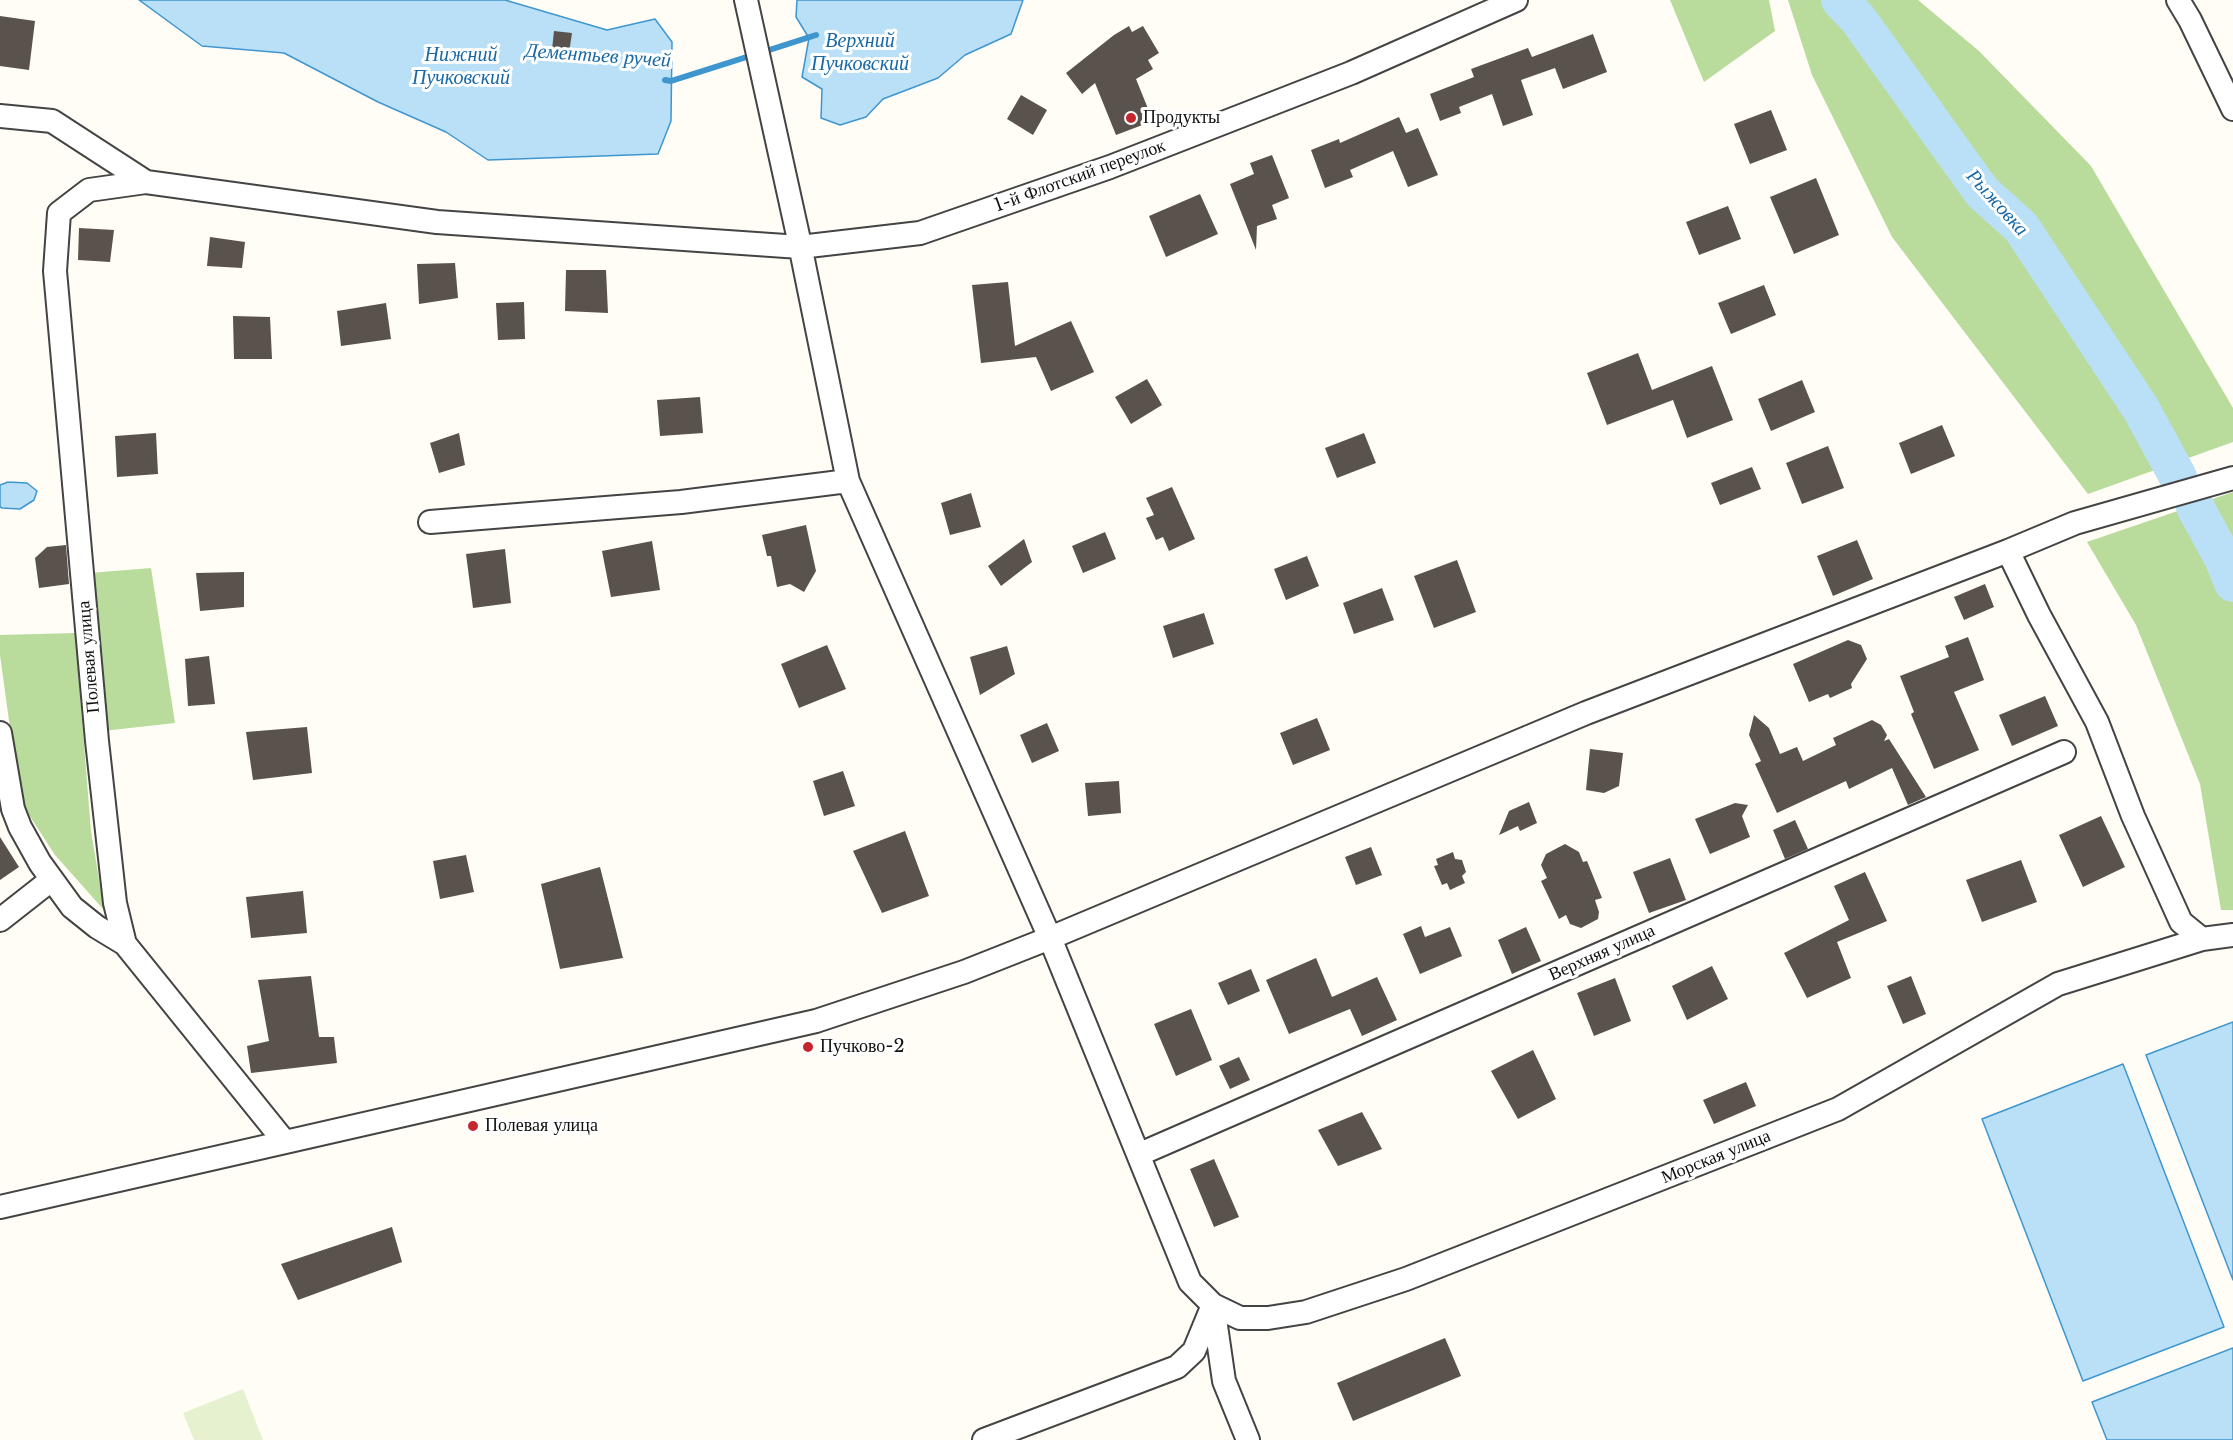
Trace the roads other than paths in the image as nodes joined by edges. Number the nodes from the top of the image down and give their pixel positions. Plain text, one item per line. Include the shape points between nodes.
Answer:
1 (746, 0) edge
2 (1516, 0) edge
3 (2178, 0) edge
4 (2233, 109) edge
5 (0, 116) edge
6 (146, 182) junction
7 (801, 247) junction
8 (2233, 478) edge
9 (848, 480) junction
10 (430, 522) dead end
11 (2008, 551) junction
12 (0, 733) edge
13 (2064, 752) dead end
14 (51, 880) junction
15 (0, 920) edge
16 (2233, 935) edge
17 (1050, 938) junction
18 (2202, 939) junction
19 (125, 944) junction
20 (284, 1141) junction
21 (1140, 1154) junction
22 (0, 1207) edge
23 (1213, 1305) junction
24 (984, 1440) edge
25 (1248, 1440) edge

1 - 7 street, Морская улица
2 - 7 street, 1-й Флотский переулок via 1351,73 1165,146 920,233
3 - 4 street
5 - 6 street via 52,121
6 - 7 street, 1-й Флотский переулок via 437,222
6 - 19 street, Полевая улица via 88,190 59,213 55,271 105,825 115,903
7 - 9 street, Морская улица
8 - 11 street via 2075,522
9 - 10 street via 681,502
9 - 17 street, Морская улица
11 - 17 street via 1586,713
11 - 18 street via 2097,722 2133,816 2181,922
12 - 14 street via 13,809
13 - 21 street, Верхняя улица
14 - 15 street
14 - 19 street via 85,919
16 - 18 street, Морская улица
17 - 20 street via 816,1022
17 - 21 street, Морская улица
18 - 23 street, Морская улица via 2058,984 1838,1109 1406,1279 1306,1312 1268,1318 1240,1318
19 - 20 street, Полевая улица
20 - 22 street
21 - 23 street, Морская улица via 1190,1282
23 - 24 street via 1194,1351 1177,1367
23 - 25 street via 1224,1381

